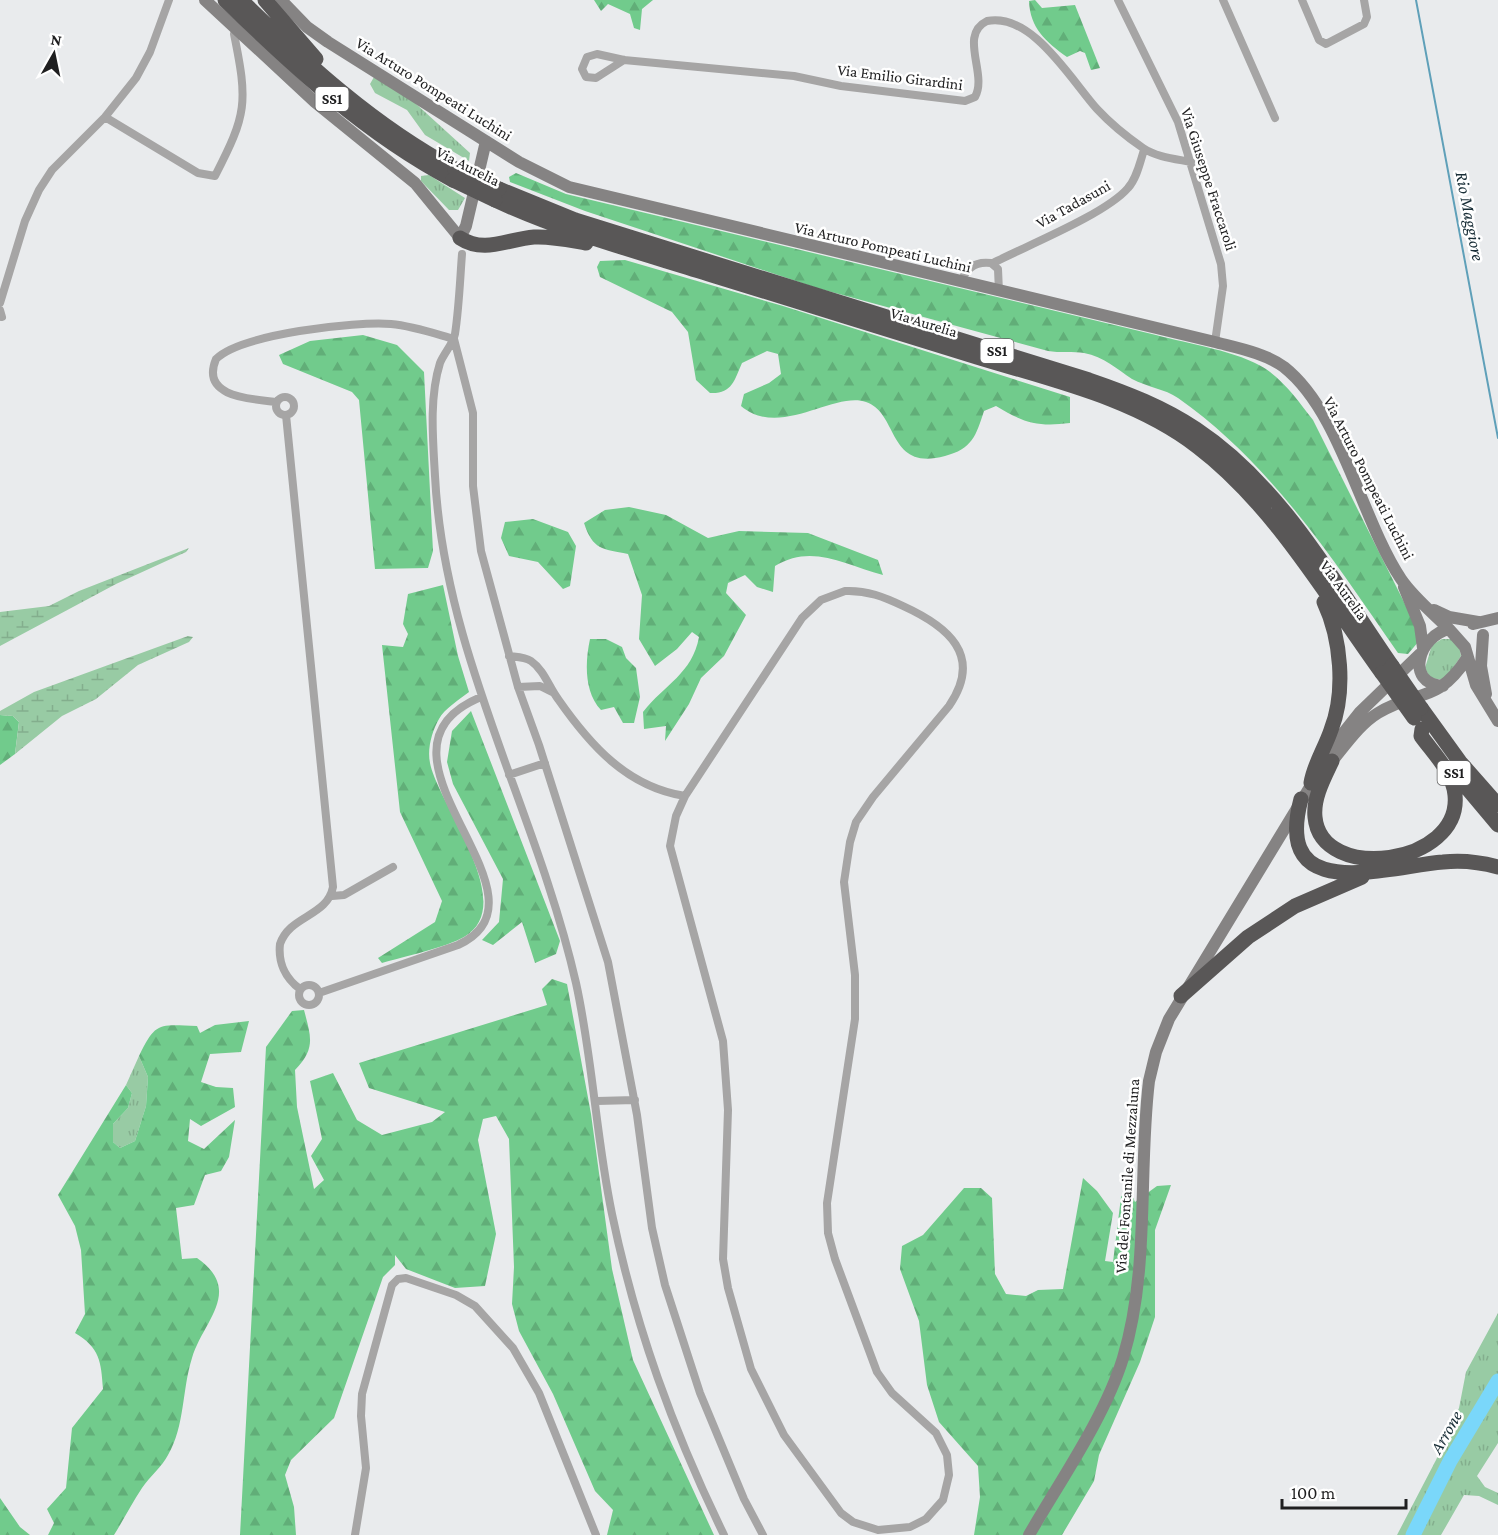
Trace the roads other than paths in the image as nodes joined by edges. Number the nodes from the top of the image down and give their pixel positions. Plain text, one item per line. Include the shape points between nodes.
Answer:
1 (169, 0) edge
2 (205, 0) edge
3 (225, 0) edge
4 (241, 0) edge
5 (265, 0) edge
6 (281, 0) edge
7 (1118, 0) edge
8 (1223, 0) edge
9 (1302, 0) edge
10 (1364, 0) edge
11 (237, 30) junction
12 (624, 60) junction
13 (105, 117) junction
14 (1275, 118) dead end
15 (395, 133) junction
16 (486, 141) junction
17 (1144, 150) junction
18 (1191, 162) junction
19 (454, 175) junction
20 (497, 195) junction
21 (460, 238) junction
22 (462, 254) dead end
23 (993, 263) junction
24 (961, 282) junction
25 (742, 284) junction
26 (999, 291) junction
27 (0, 303) edge
28 (454, 339) junction
29 (1215, 342) junction
30 (277, 402) junction
31 (286, 415) junction
32 (1293, 550) junction
33 (1402, 580) junction
34 (1420, 600) junction
35 (1498, 620) edge
36 (1479, 622) junction
37 (1451, 630) junction
38 (1483, 635) junction
39 (1421, 651) junction
40 (509, 656) junction
41 (1467, 656) junction
42 (1387, 670) junction
43 (1443, 686) junction
44 (518, 687) junction
45 (553, 692) junction
46 (481, 697) junction
47 (1490, 707) junction
48 (1419, 719) junction
49 (1498, 721) edge
50 (545, 763) junction
51 (1327, 764) junction
52 (509, 775) junction
53 (1311, 783) junction
54 (685, 796) junction
55 (1301, 799) junction
56 (1498, 805) edge
57 (1498, 825) edge
58 (393, 867) dead end
59 (1498, 867) edge
60 (1374, 871) junction
61 (332, 896) junction
62 (300, 989) junction
63 (319, 993) junction
64 (1181, 996) junction
65 (634, 1100) junction
66 (597, 1101) junction
67 (355, 1535) edge
68 (596, 1535) edge
69 (724, 1535) edge
70 (763, 1535) edge
71 (1029, 1535) edge

1 - 13 street via 140,72
2 - 11 street
3 - 19 highway, Via Aurelia / SS1 via 351,114 389,142
4 - 15 highway, Via Aurelia / SS1 via 312,68
5 - 15 highway via 318,62
6 - 16 street, Via Arturo Pompeati Luchini via 318,35
7 - 18 street, Via Giuseppe Fraccaroli via 1178,122
8 - 14 street
9 - 10 street via 1322,43 1364,24
11 - 13 street via 234,34 243,80 241,118 215,177 198,173
11 - 21 street via 315,102 415,183
12 - 12 street, Via Emilio Girardini via 595,54 584,60 582,69 586,77 596,78
12 - 17 street, Via Emilio Girardini via 794,76 841,86 968,101 975,97 979,86 976,33 987,21 1005,21 1035,37 1099,112
13 - 27 street via 52,170 39,190 23,227
15 - 19 highway, Via Aurelia / SS1
16 - 21 street
16 - 24 street, Via Arturo Pompeati Luchini via 544,177 579,190
17 - 18 street, Via Emilio Girardini
17 - 23 street, Via Tadasuni via 1133,181 1123,194
18 - 29 street, Via Giuseppe Fraccaroli via 1223,270
19 - 20 highway, Via Aurelia / SS1, bridge
20 - 25 highway, Via Aurelia / SS1 via 566,228
20 - 42 highway, Via Aurelia / SS1 via 1089,380 1158,407 1218,446 1267,493 1302,536
21 - 25 highway via 484,246 532,237 569,240
22 - 28 street
23 - 24 street, Via Tadasuni via 971,267
23 - 26 street via 998,269
24 - 26 street, Via Arturo Pompeati Luchini
25 - 32 highway, Via Aurelia / SS1 via 1086,391 1149,416 1181,434 1220,464
26 - 29 street, Via Arturo Pompeati Luchini
28 - 30 street via 394,324 353,324 252,341 234,346 216,359 213,373 216,385 224,392
28 - 40 street via 473,413 472,477 477,530
28 - 46 street via 441,361 435,388 435,479 449,589
29 - 33 street, Via Arturo Pompeati Luchini via 1276,362 1306,391 1329,429
30 - 31 street via 278,411
30 - 31 street via 285,398 292,401 293,411
31 - 61 street
32 - 42 highway, Via Aurelia / SS1
32 - 53 highway via 1326,606 1337,646 1337,711
33 - 34 street, Via Arturo Pompeati Luchini
33 - 39 street, Via Arturo Pompeati Luchini via 1421,629
34 - 36 street, Via Arturo Pompeati Luchini via 1444,615
34 - 37 street, Via Arturo Pompeati Luchini
35 - 36 street
35 - 38 street
36 - 37 street
37 - 39 street via 1433,635
37 - 41 street
38 - 41 street
38 - 47 street via 1481,670
39 - 43 street via 1422,676 1432,685
39 - 51 street, Via del Fontanile di Mezzaluna via 1360,712 1331,750
40 - 44 street
40 - 45 street via 532,662
41 - 43 street
41 - 47 street via 1476,685
42 - 48 highway, Via Aurelia / SS1, bridge
43 - 51 street, Via del Fontanile di Mezzaluna via 1379,712
44 - 45 street via 540,686
44 - 50 street
45 - 54 street via 615,766 651,788
46 - 52 street
46 - 63 street via 449,718 436,758 441,783 486,882 488,901 483,921 471,937 458,945
47 - 49 street
48 - 51 highway via 1421,736 1452,781 1456,798 1448,828 1421,849 1361,859 1330,846 1318,830 1315,810
48 - 56 highway, Via Aurelia / SS1
48 - 57 highway, Via Aurelia / SS1
50 - 52 street
50 - 65 street via 608,962
51 - 53 street, Via del Fontanile di Mezzaluna
52 - 66 street via 570,959
53 - 55 street, Via del Fontanile di Mezzaluna
54 - 54 street via 802,618 825,597 849,591 876,594 933,620 954,641 962,669 956,695 863,810 852,835 844,876 855,968 855,1011 828,1189 827,1227 879,1377 936,1433 946,1451 949,1475 943,1500 926,1519 905,1528 872,1528 854,1522 837,1508 774,1418 745,1351 723,1259 728,1110 723,1041 671,848 674,821
55 - 60 highway via 1296,832 1309,862 1333,873
55 - 64 street, Via del Fontanile di Mezzaluna
58 - 61 street via 344,895
59 - 60 highway via 1452,861
60 - 64 highway via 1295,906 1248,937
61 - 62 street via 324,906 292,925 282,939 282,964
62 - 63 street via 312,985
62 - 63 street via 299,1000 308,1005 316,1002
64 - 71 street, Via del Fontanile di Mezzaluna via 1162,1034 1149,1081 1137,1281 1125,1350 1110,1393
65 - 66 street
65 - 70 street via 651,1219 674,1319 719,1441
66 - 69 street via 612,1213 642,1338
67 - 68 street via 366,1476 361,1416 364,1385 392,1285 406,1278 456,1295 475,1306 513,1348 539,1393

